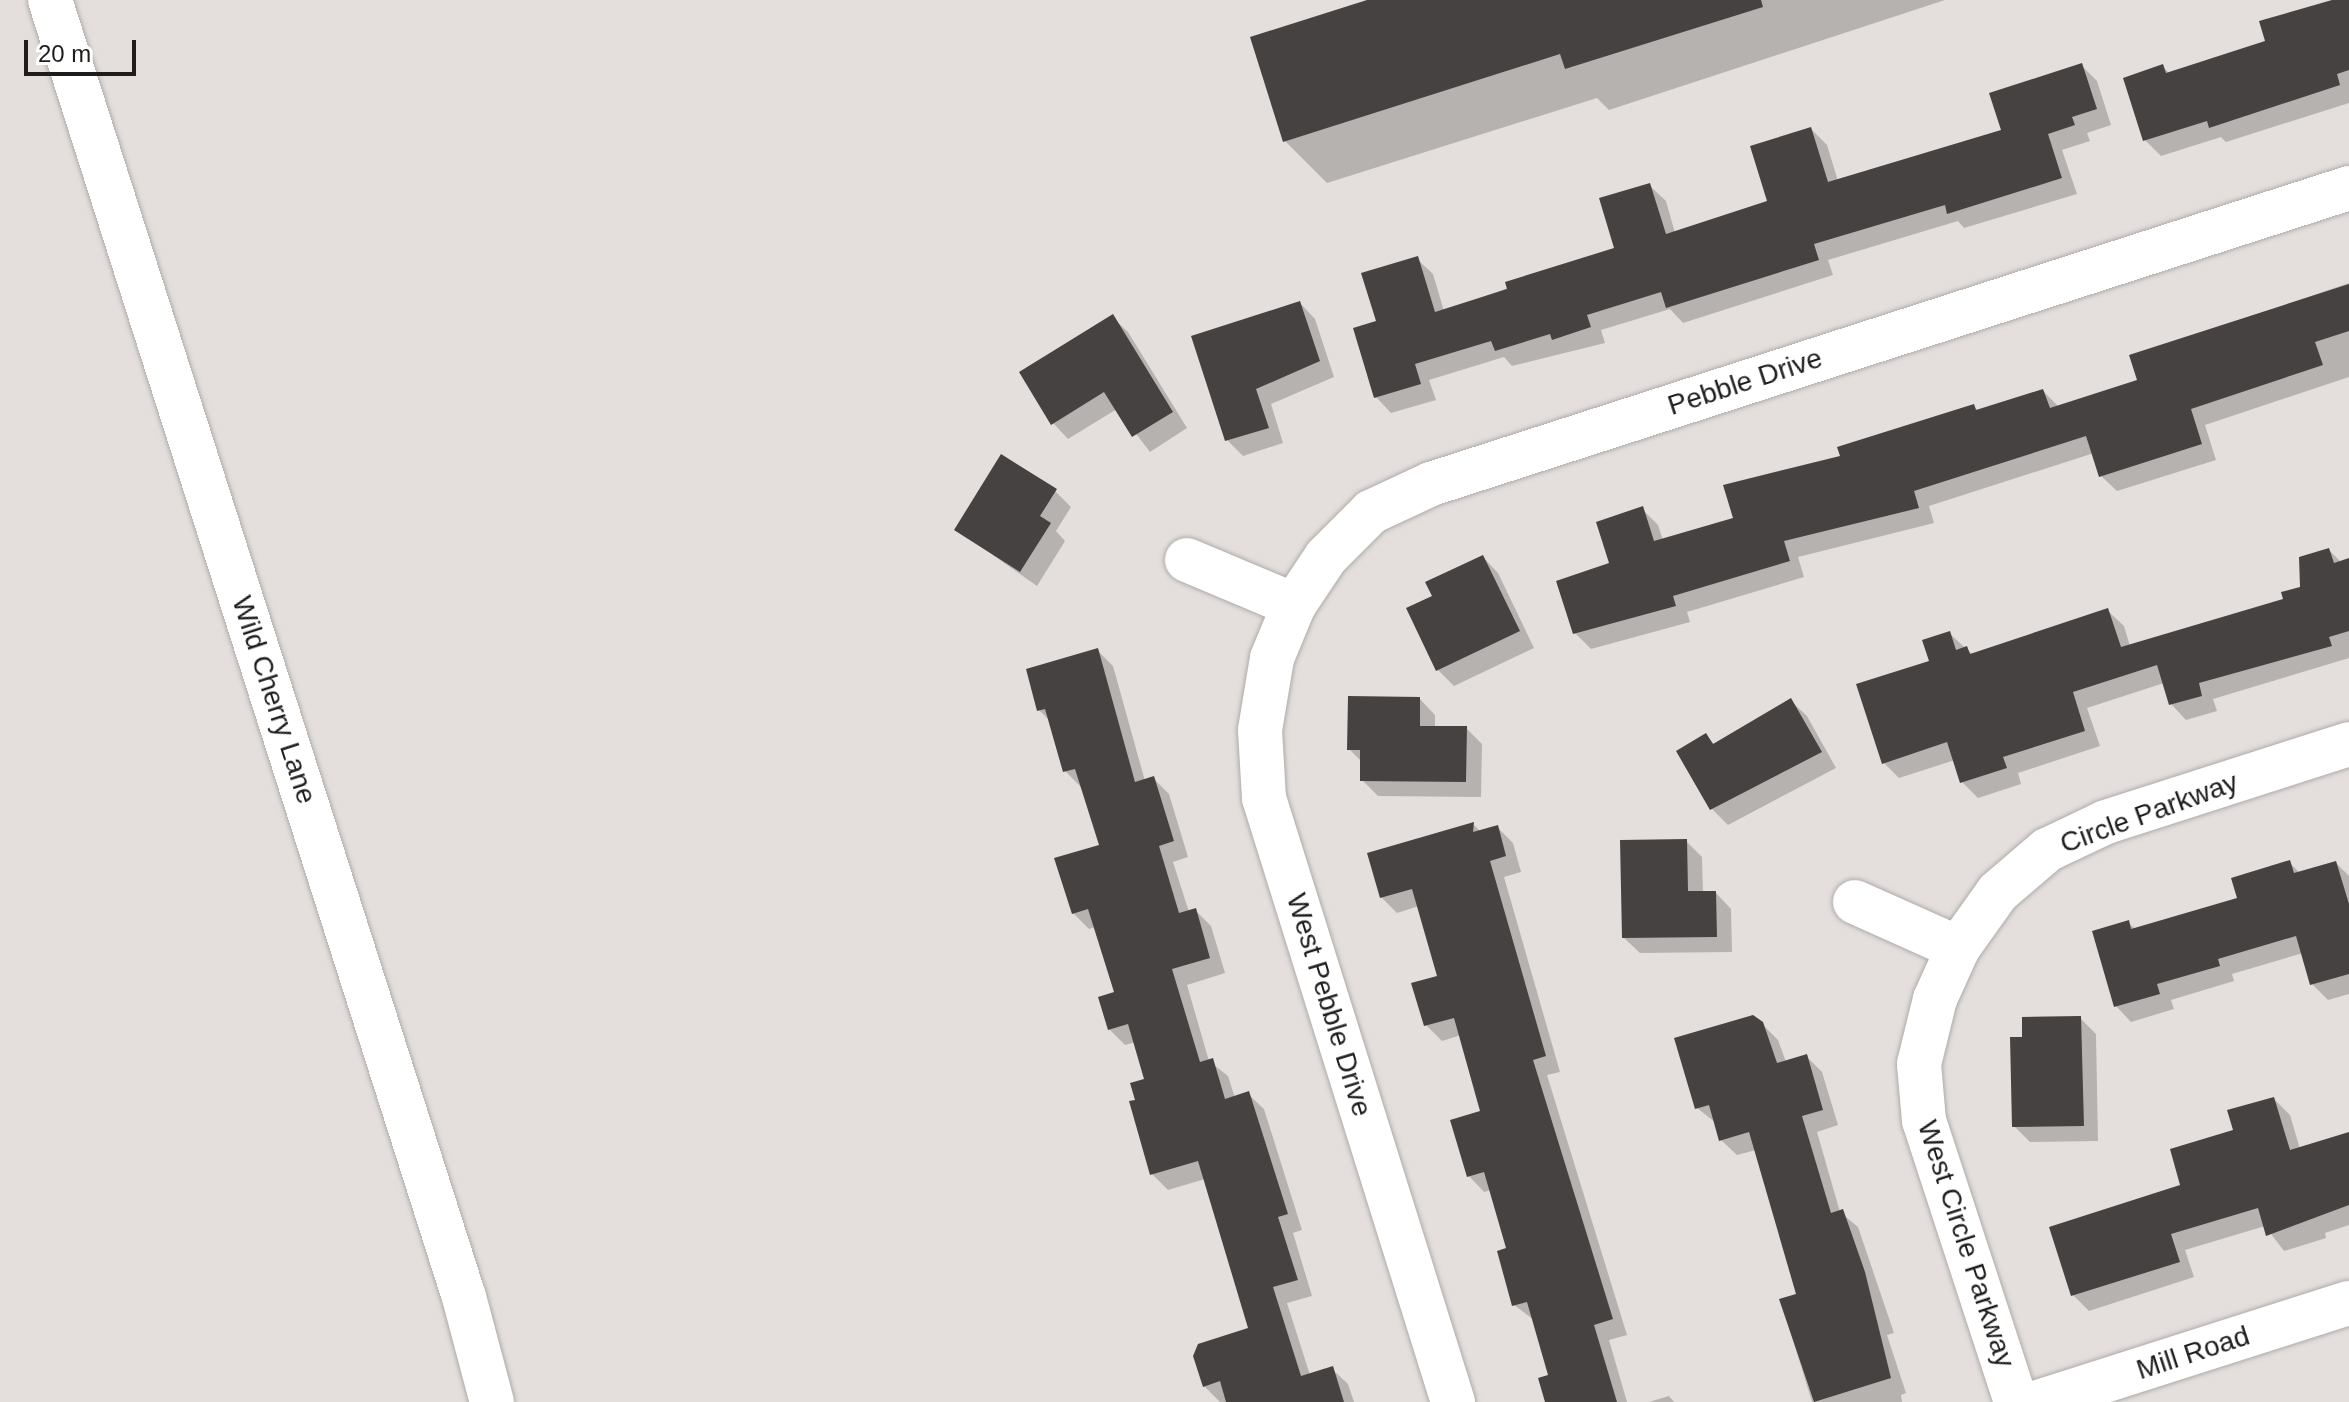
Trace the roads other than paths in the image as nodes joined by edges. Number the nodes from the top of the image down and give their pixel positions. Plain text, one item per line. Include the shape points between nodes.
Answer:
1 (50, 0) edge
2 (2349, 188) edge
3 (1187, 560) dead end
4 (1294, 605) junction
5 (2349, 744) edge
6 (1855, 902) dead end
7 (1958, 948) junction
8 (2349, 1303) edge
9 (492, 1402) edge
10 (1453, 1402) edge
11 (2016, 1402) edge
12 (2038, 1402) edge

1 - 9 street, Wild Cherry Lane via 464,1297
2 - 4 street, Pebble Drive via 1431,484 1371,512 1326,557
3 - 4 street
4 - 10 street, West Pebble Drive via 1272,658 1260,730 1264,798
5 - 7 street, Circle Parkway via 2106,822 2047,850 1998,892
6 - 7 street
7 - 11 street, West Circle Parkway via 1935,999 1919,1064 1924,1121
8 - 12 street, Mill Road

